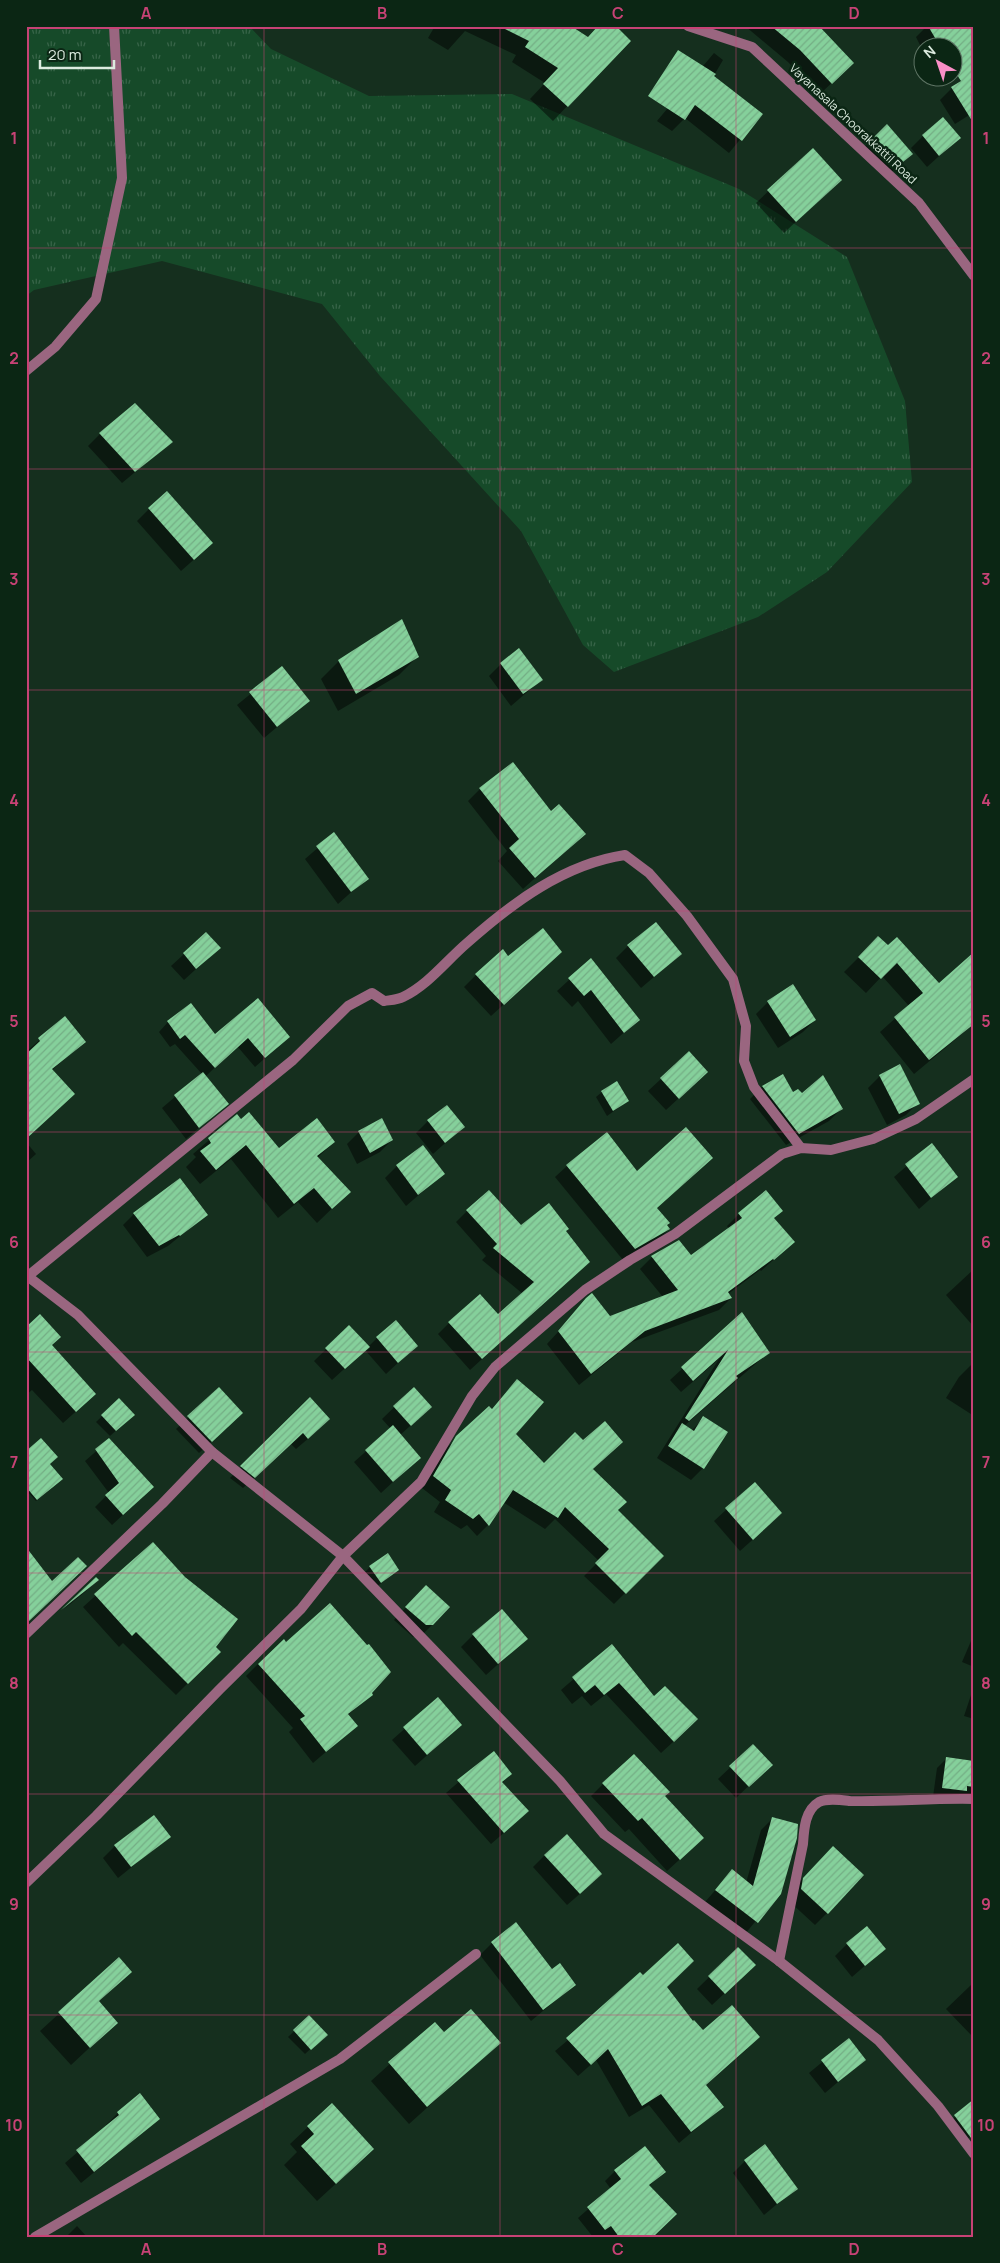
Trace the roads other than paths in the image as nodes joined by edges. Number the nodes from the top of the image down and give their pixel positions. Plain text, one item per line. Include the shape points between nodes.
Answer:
1 (114, 26) edge
2 (688, 26) edge
3 (974, 276) edge
4 (26, 371) edge
5 (974, 1079) edge
6 (801, 1148) junction
7 (27, 1275) edge
8 (212, 1452) junction
9 (343, 1556) junction
10 (26, 1634) edge
11 (974, 1799) edge
12 (26, 1883) edge
13 (476, 1954) dead end
14 (779, 1961) junction
15 (974, 2154) edge
16 (35, 2237) edge

1 - 4 street via 122,178 96,299 55,347
2 - 3 street, Vayanasala Choorakkattil Road via 752,47 919,203
5 - 6 street via 916,1119 873,1140 831,1150
6 - 7 street via 754,1087 744,1061 746,1026 733,979 687,916 649,874 625,855 609,857 524,896 436,973 402,998 384,1001 372,994 348,1006 293,1060
6 - 9 street via 782,1154 675,1234 585,1290 495,1367 472,1396 420,1482
7 - 8 street via 78,1315
8 - 9 street
8 - 10 street
9 - 12 street via 301,1610
9 - 14 street via 560,1781 604,1834
11 - 14 street via 831,1800 821,1801 813,1807 805,1824
13 - 16 street via 340,2059
14 - 15 street via 878,2040 938,2106

